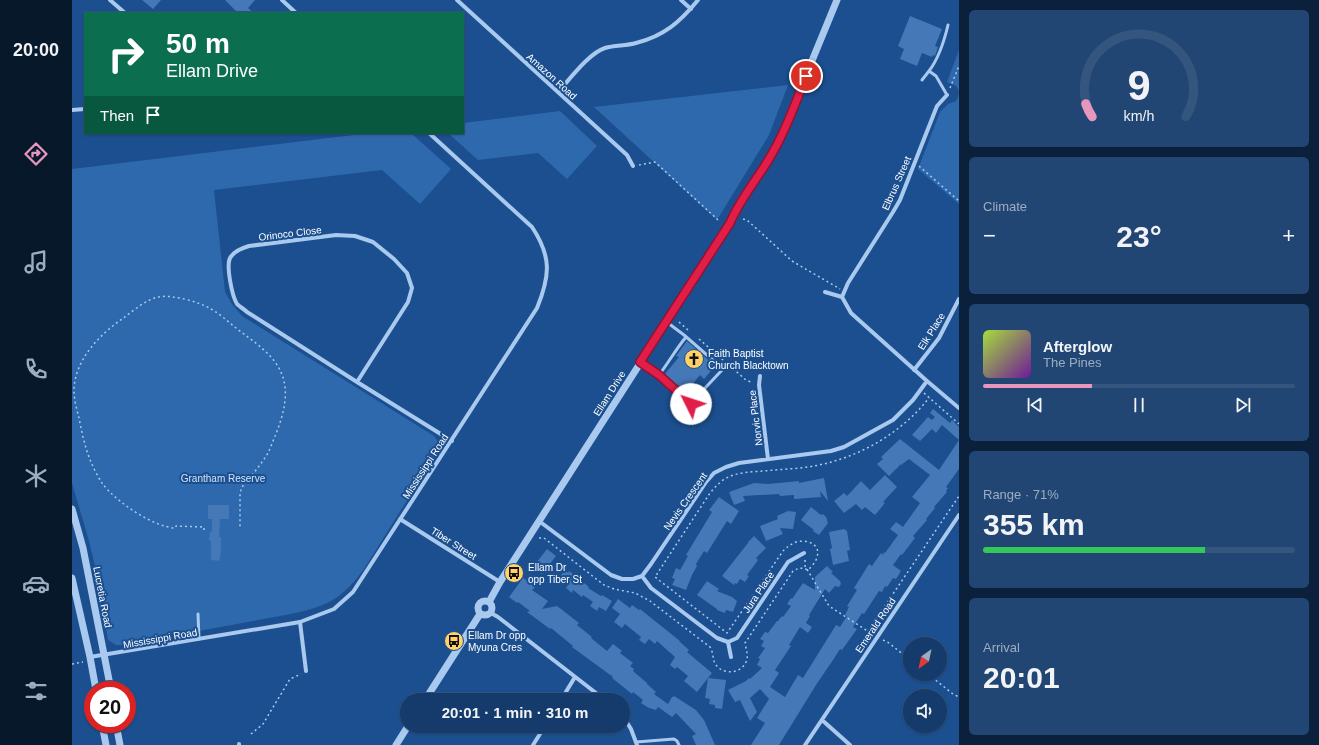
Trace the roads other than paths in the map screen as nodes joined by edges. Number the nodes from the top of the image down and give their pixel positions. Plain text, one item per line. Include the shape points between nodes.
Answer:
1 (110, 0) edge
2 (282, 0) edge
3 (457, 0) edge
4 (680, 0) edge
5 (698, 0) edge
6 (836, 0) edge
7 (691, 9) junction
8 (124, 12) edge
9 (295, 12) edge
10 (948, 25) dead end
11 (929, 71) junction
12 (922, 80) dead end
13 (558, 92) junction
14 (947, 94) joint
15 (84, 109) edge
16 (72, 110) edge
17 (429, 134) edge
18 (633, 166) road end
19 (825, 292) dead end
20 (842, 297) junction
21 (959, 299) edge
22 (666, 321) junction
23 (686, 337) junction
24 (640, 362) junction
25 (914, 370) junction
26 (659, 375) junction
27 (760, 376) dead end
28 (927, 381) junction
29 (357, 382) junction
30 (959, 408) edge
31 (452, 441) junction
32 (768, 459) junction
33 (72, 509) edge
34 (959, 515) edge
35 (400, 519) junction
36 (539, 522) junction
37 (804, 553) road end
38 (642, 576) junction
39 (72, 578) edge
40 (500, 582) junction
41 (489, 602) junction
42 (491, 613) junction
43 (198, 614) dead end
44 (480, 614) junction
45 (300, 622) junction
46 (199, 639) junction
47 (728, 642) junction
48 (105, 655) junction
49 (731, 657) dead end
50 (90, 659) junction
51 (306, 671) road end
52 (575, 677) junction
53 (94, 681) edge
54 (109, 681) edge
55 (429, 693) edge
56 (565, 693) edge
57 (596, 693) edge
58 (822, 720) junction
59 (630, 727) edge
60 (104, 733) edge
61 (118, 733) edge
62 (404, 733) edge
63 (540, 733) edge
64 (637, 743) edge
65 (106, 745) edge
66 (120, 745) edge
67 (396, 745) edge
68 (533, 745) edge
69 (679, 745) edge
70 (805, 745) edge
71 (850, 745) edge

1 - 8 street
2 - 9 street
3 - 13 street, Amazon Road
4 - 7 street
5 - 7 street
6 - 22 street, Ellam Drive via 776,147
7 - 13 street via 668,30 650,39 605,48 594,54
10 - 11 lane via 935,63
11 - 12 lane
11 - 14 lane via 936,76
13 - 18 street, Amazon Road via 627,155
14 - 20 street, Elbrus Street via 937,106 893,212 848,283
15 - 16 street
17 - 31 street, Mississippi Road via 532,227 540,238 548,272 537,308
19 - 20 street
20 - 25 street via 851,313
21 - 25 street, Elk Place via 939,338
22 - 23 lane
22 - 24 street, Ellam Drive
23 - 26 lane
23 - 26 lane via 723,369 691,404
24 - 26 lane
24 - 36 street, Ellam Drive
25 - 28 street
27 - 32 street, Norvic Place
28 - 30 street
28 - 32 street, Nevis Crescent via 893,420 844,447
29 - 29 street, Orinoco Close via 237,304 232,292 229,268 230,258 238,250 248,246 336,235 355,236 373,242 407,273 412,288 408,302
29 - 31 street, Orinoco Close
31 - 35 street, Mississippi Road
32 - 38 street, Nevis Crescent via 739,463 714,473
33 - 48 street, Lucretia Road via 83,548
34 - 58 street, Emerald Road
35 - 40 street, Tiber Street
35 - 45 street, Mississippi Road via 353,592 334,609
36 - 38 street via 611,575 622,579
36 - 40 street, Ellam Drive
37 - 47 street, Jura Place via 788,562 737,638
38 - 47 street via 651,588 717,638
39 - 50 street
40 - 41 street, Ellam Drive
41 - 42 street via 492,607
41 - 44 street via 478,605
42 - 44 street via 484,616
42 - 52 street
43 - 46 lane
44 - 55 street
45 - 46 street, Mississippi Road
45 - 51 street
46 - 48 street, Mississippi Road
47 - 49 street
48 - 50 street, Mississippi Road
48 - 54 street, Lucretia Road
50 - 53 street
52 - 56 street
52 - 57 street
58 - 70 street, Emerald Road
58 - 71 street
59 - 64 street
60 - 65 street
61 - 66 street
62 - 67 street
63 - 68 street
64 - 69 lane via 674,739

